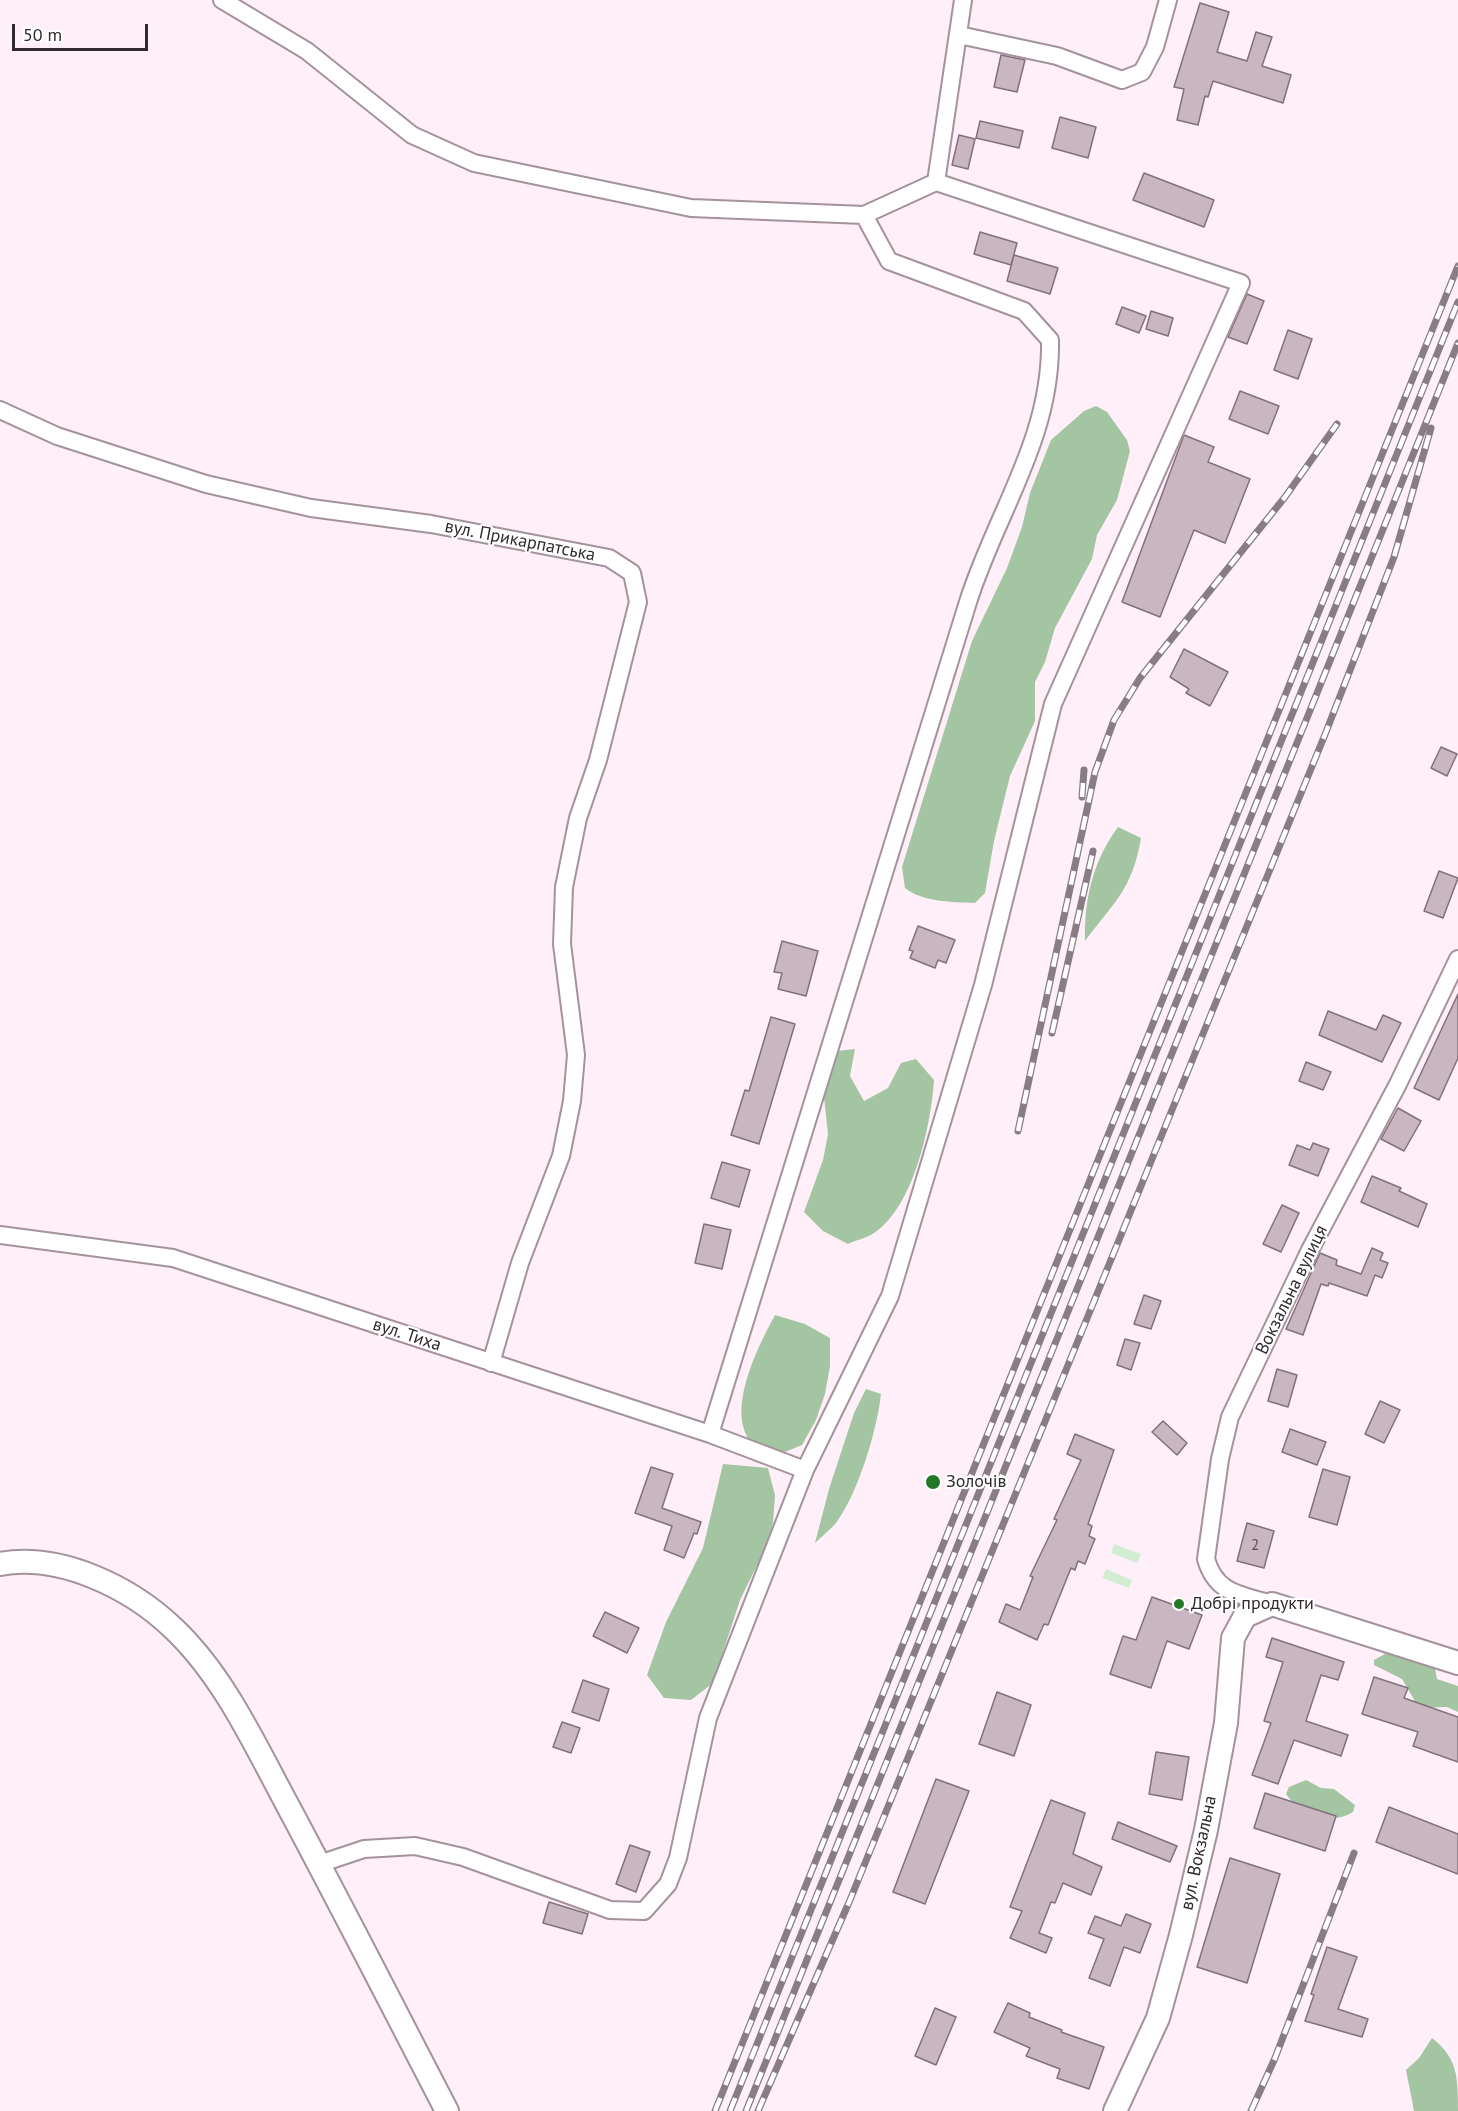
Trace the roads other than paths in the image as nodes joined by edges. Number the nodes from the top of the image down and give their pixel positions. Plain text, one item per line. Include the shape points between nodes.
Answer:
1 (222, 0) edge
2 (963, 0) edge
3 (1168, 0) edge
4 (958, 35) junction
5 (936, 182) junction
6 (864, 215) junction
7 (0, 410) edge
8 (1458, 959) edge
9 (0, 1235) edge
10 (491, 1363) junction
11 (710, 1434) junction
12 (805, 1470) junction
13 (0, 1564) edge
14 (1272, 1604) junction
15 (1458, 1663) edge
16 (319, 1864) junction
17 (447, 2111) edge
18 (1115, 2111) edge

1 - 6 street via 307,51 412,135 474,164 691,208
2 - 4 street
3 - 4 street via 1155,47 1142,72 1122,80 1057,57
4 - 5 street
5 - 6 street
5 - 12 street via 1241,283 1053,704 983,985 912,1230 890,1296
6 - 11 street via 889,261 1024,312 1050,340 1050,371 1045,407 974,584
7 - 10 street, вул. Прикарпатська via 57,436 206,484 311,507 431,524 609,558 632,573 638,602 598,760 578,818 564,887 562,944 576,1055 572,1101 561,1156 520,1263
8 - 14 street, Вокзальна вулиця via 1230,1417 1206,1559 1210,1575 1220,1585
9 - 10 street, вул. Тиха via 173,1258
10 - 11 street, вул. Тиха
11 - 12 street, вул. Тиха
12 - 16 street via 708,1718 669,1884 644,1911 610,1910 463,1857 415,1846 364,1849
13 - 16 street via 35,1562 66,1568 132,1596 173,1628 222,1688
14 - 15 street
14 - 18 street, вул. Вокзальна via 1245,1616 1233,1638 1226,1723 1181,1935 1158,2018
16 - 17 street

